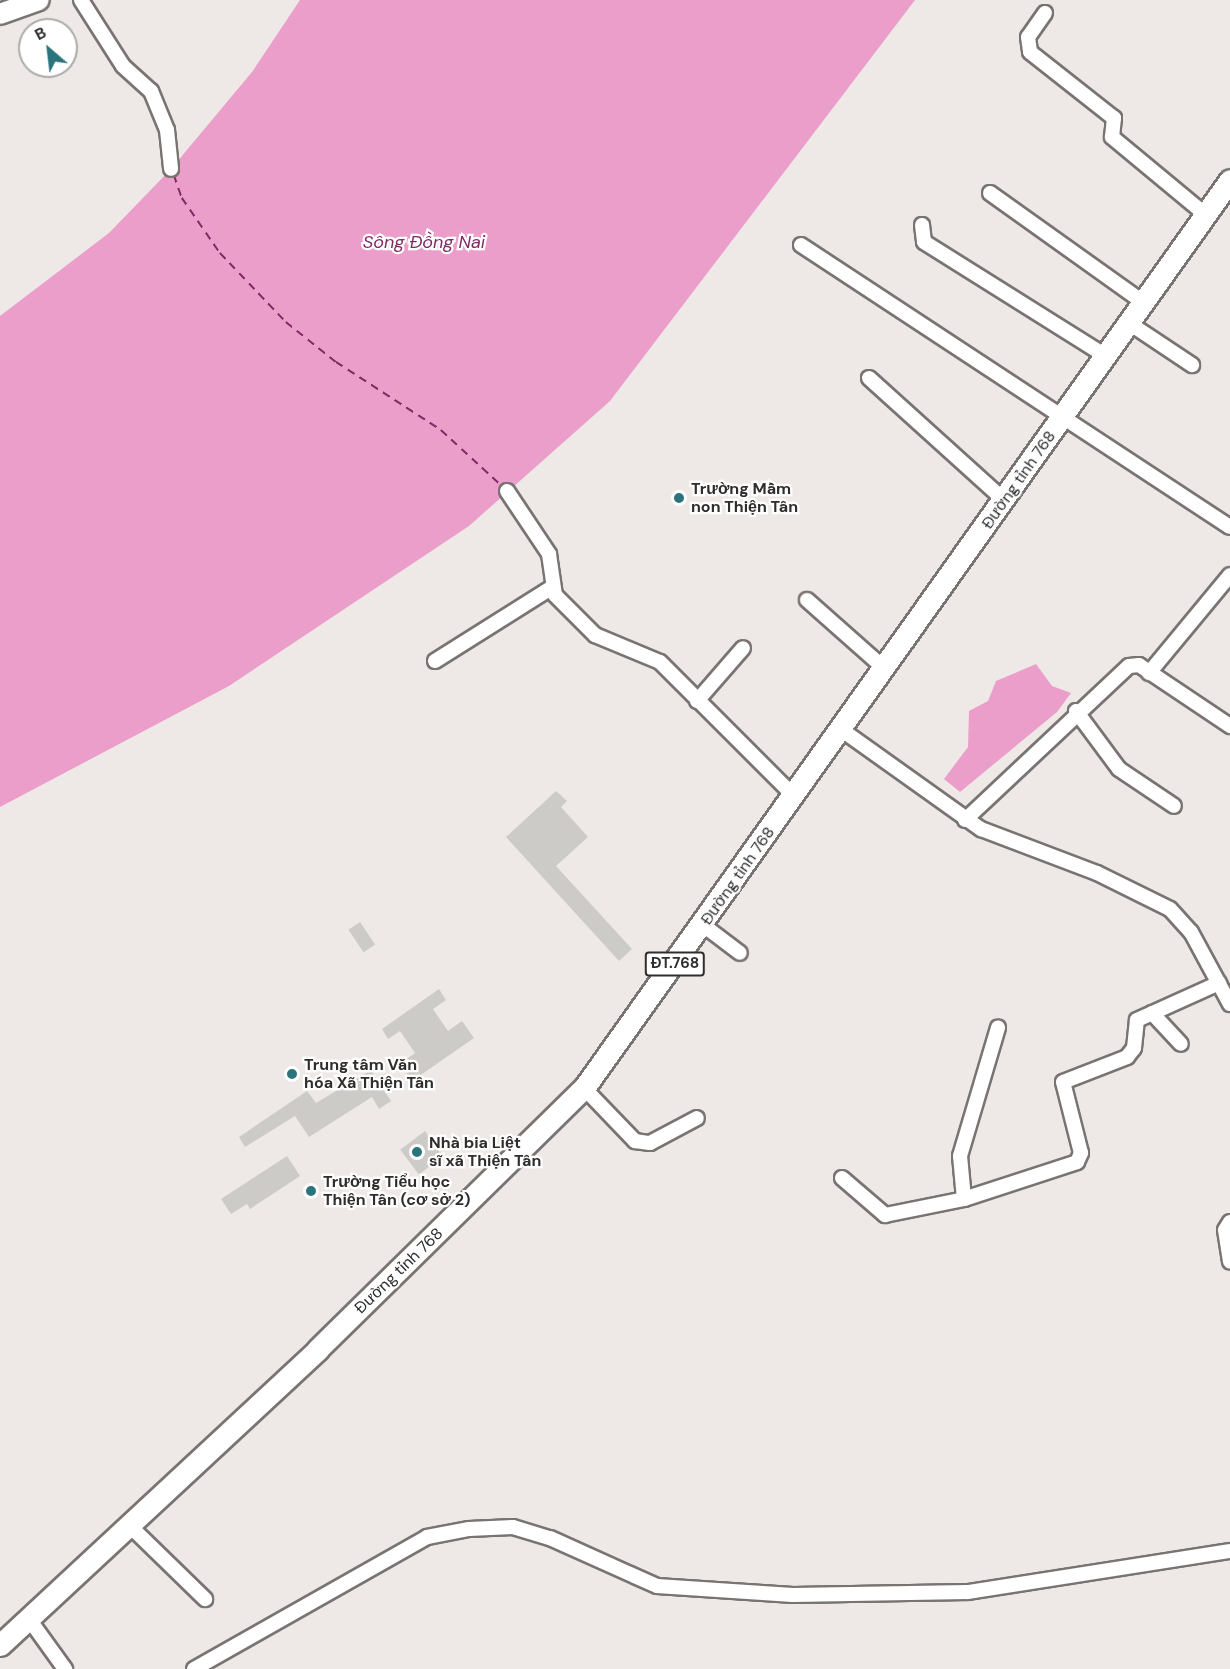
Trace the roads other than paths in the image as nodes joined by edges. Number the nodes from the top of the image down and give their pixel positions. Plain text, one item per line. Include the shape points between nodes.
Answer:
1 (39, 0) edge
2 (81, 0) edge
3 (1045, 13) dead end
4 (0, 14) edge
5 (171, 169) dead end
6 (1230, 180) edge
7 (990, 193) dead end
8 (1206, 215) junction
9 (922, 225) dead end
10 (801, 245) dead end
11 (1144, 303) junction
12 (1129, 323) junction
13 (1106, 356) junction
14 (1192, 365) dead end
15 (869, 378) dead end
16 (1062, 419) junction
17 (507, 491) dead end
18 (1004, 501) junction
19 (1230, 527) edge
20 (1230, 575) edge
21 (550, 588) junction
22 (807, 600) dead end
23 (743, 648) dead end
24 (435, 661) dead end
25 (885, 669) junction
26 (1149, 673) junction
27 (697, 701) junction
28 (1076, 711) junction
29 (1230, 726) edge
30 (842, 730) junction
31 (794, 796) junction
32 (1173, 806) dead end
33 (965, 820) junction
34 (703, 925) junction
35 (740, 953) dead end
36 (1219, 983) junction
37 (1230, 1004) edge
38 (1152, 1012) junction
39 (998, 1028) dead end
40 (1181, 1044) dead end
41 (584, 1088) junction
42 (697, 1118) dead end
43 (842, 1179) dead end
44 (964, 1198) junction
45 (1230, 1222) edge
46 (1230, 1262) edge
47 (130, 1526) junction
48 (1230, 1551) edge
49 (206, 1599) dead end
50 (29, 1618) junction
51 (0, 1645) edge
52 (65, 1669) edge
53 (194, 1669) edge

1 - 4 main road
2 - 5 street via 123,66 151,91 166,130
3 - 8 street via 1028,38 1030,52 1114,118 1112,137
6 - 8 main road, Đường tỉnh 768 / ĐT.768
7 - 11 street
8 - 11 main road, Đường tỉnh 768 / ĐT.768
9 - 13 street via 924,242
10 - 16 street
11 - 12 main road, Đường tỉnh 768 / ĐT.768
12 - 13 main road, Đường tỉnh 768 / ĐT.768
12 - 14 street
13 - 16 main road, Đường tỉnh 768 / ĐT.768
15 - 18 street
16 - 18 main road, Đường tỉnh 768 / ĐT.768
16 - 19 street
17 - 21 street via 549,554
18 - 25 main road, Đường tỉnh 768 / ĐT.768
20 - 26 street
21 - 24 street
21 - 27 street via 595,635 660,662
22 - 25 street
23 - 27 street
25 - 30 main road, Đường tỉnh 768 / ĐT.768
26 - 28 street via 1139,665 1129,666
26 - 29 street
27 - 31 street
28 - 32 street via 1119,769
28 - 33 street
30 - 31 main road, Đường tỉnh 768 / ĐT.768
30 - 33 street
31 - 34 main road, Đường tỉnh 768 / ĐT.768
33 - 36 street via 1170,909 1191,932
34 - 35 street
34 - 41 main road, Đường tỉnh 768 / ĐT.768
36 - 37 street
36 - 38 street
38 - 40 street
38 - 44 street via 1137,1020 1131,1053 1063,1082 1081,1153 1077,1162
39 - 44 street via 960,1156
41 - 42 street via 635,1141 650,1143
41 - 47 main road, Đường tỉnh 768 / ĐT.768
43 - 44 street via 885,1215
45 - 46 street via 1225,1230
47 - 49 street
47 - 50 main road, Đường tỉnh 768 / ĐT.768
48 - 53 street via 968,1592 770,1594 657,1586 550,1538 513,1527 469,1529 427,1537
50 - 51 main road, Đường tỉnh 768 / ĐT.768
50 - 52 street

